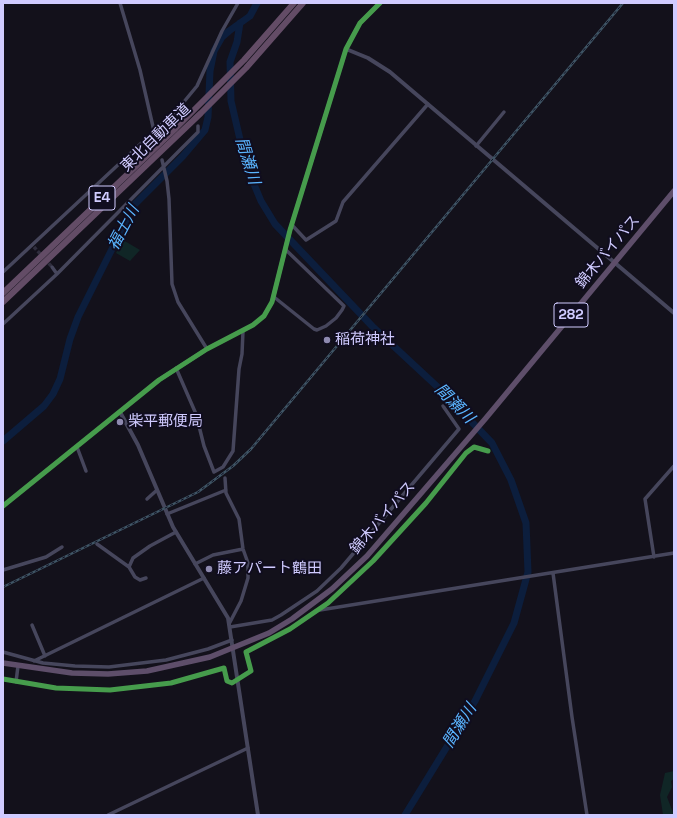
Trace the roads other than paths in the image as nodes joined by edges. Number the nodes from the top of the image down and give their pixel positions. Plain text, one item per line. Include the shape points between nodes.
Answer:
1 (120, 3) edge
2 (238, 3) edge
3 (294, 3) edge
4 (303, 3) edge
5 (380, 3) edge
6 (346, 49) junction
7 (428, 104) junction
8 (504, 112) dead end
9 (198, 126) dead end
10 (154, 131) junction
11 (476, 146) junction
12 (162, 160) dead end
13 (164, 167) junction
14 (674, 191) edge
15 (292, 224) junction
16 (286, 247) junction
17 (614, 263) junction
18 (52, 267) tunnel mouth
19 (3, 272) edge
20 (57, 274) junction
21 (3, 293) edge
22 (274, 297) junction
23 (3, 302) edge
24 (674, 313) edge
25 (3, 324) edge
26 (242, 331) junction
27 (207, 349) junction
28 (176, 368) junction
29 (443, 406) dead end
30 (120, 412) junction
31 (77, 447) junction
32 (488, 451) dead end
33 (674, 466) edge
34 (86, 471) dead end
35 (224, 478) dead end
36 (157, 490) junction
37 (226, 490) junction
38 (147, 499) dead end
39 (3, 506) edge
40 (167, 514) junction
41 (176, 532) junction
42 (97, 544) dead end
43 (62, 547) dead end
44 (243, 549) junction
45 (674, 553) edge
46 (654, 557) junction
47 (195, 564) junction
48 (129, 567) junction
49 (3, 570) edge
50 (553, 573) junction
51 (146, 578) dead end
52 (204, 578) junction
53 (320, 610) junction
54 (32, 625) dead end
55 (230, 625) junction
56 (232, 640) junction
57 (233, 647) junction
58 (3, 652) edge
59 (45, 656) junction
60 (34, 661) junction
61 (3, 663) edge
62 (18, 666) junction
63 (30, 668) junction
64 (244, 675) tunnel mouth
65 (3, 679) edge
66 (16, 682) junction
67 (232, 683) dead end
68 (248, 748) junction
69 (108, 815) edge
70 (258, 815) edge
71 (587, 815) edge

1 - 10 street via 140,70
2 - 10 street via 197,86 178,109
3 - 21 highway, 東北自動車道 / E4 via 244,60 201,103
4 - 23 highway, 東北自動車道 / E4 via 246,68 201,113
5 - 6 street via 360,23
6 - 7 street via 368,58 390,72
6 - 15 street
7 - 11 street
7 - 15 street via 343,202 336,222 306,240
8 - 11 street
9 - 13 street via 198,132
10 - 19 street
11 - 17 street
12 - 13 street
13 - 20 street
13 - 27 street via 167,181 172,284 178,302
14 - 17 highway, 錦木バイパス / 282
15 - 16 street
16 - 22 street
16 - 22 street via 344,306 326,326 314,330
17 - 24 street
17 - 57 highway, 錦木バイパス / 282 via 368,556 292,619 269,633
18 - 20 street
20 - 25 street
22 - 26 street via 264,316
26 - 27 street
26 - 28 street via 233,451 223,467 214,472 196,414
27 - 28 street
28 - 30 street
29 - 55 street via 459,429 341,568 317,591 272,620
30 - 31 street
30 - 36 street
31 - 34 street
31 - 39 street
32 - 53 street via 474,447 466,453 426,503 373,561
33 - 46 street via 645,499
35 - 37 street
36 - 38 street
36 - 40 street
37 - 40 street
37 - 44 street via 239,519
40 - 41 street
41 - 47 street
41 - 48 street via 141,552 133,558
42 - 48 street
43 - 49 street via 46,557
44 - 47 street via 213,555
44 - 55 street via 248,563 248,578
45 - 46 street
46 - 50 street
47 - 52 street
48 - 51 street via 135,577 140,580
50 - 53 street
50 - 71 street
52 - 55 street
52 - 59 street
53 - 64 street via 284,633 246,652 251,671
54 - 59 street
55 - 56 street
56 - 57 street
56 - 60 street via 187,655 130,665 86,667
57 - 63 highway, 錦木バイパス / 282 via 188,663 147,671 90,674
57 - 68 street
58 - 60 street
59 - 60 street
60 - 63 street
61 - 62 highway, 錦木バイパス / 282
62 - 63 highway, 錦木バイパス / 282
62 - 66 street
65 - 66 street
66 - 67 street via 73,689 129,689 171,683 224,668 227,681
68 - 69 street
68 - 70 street

